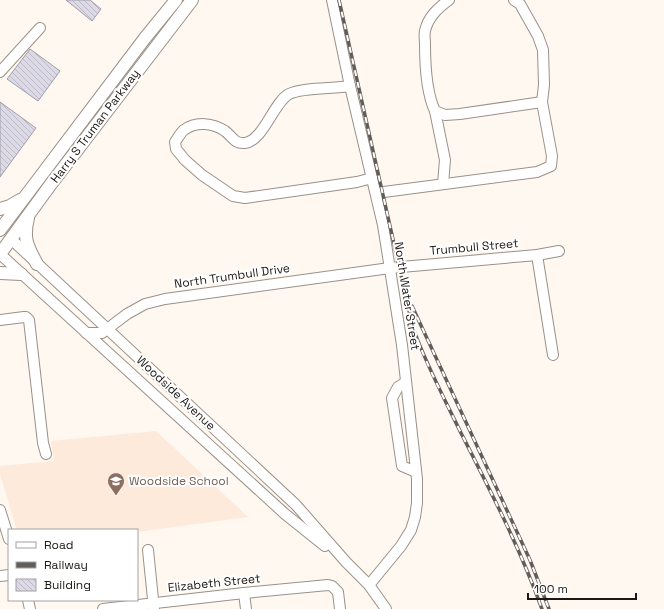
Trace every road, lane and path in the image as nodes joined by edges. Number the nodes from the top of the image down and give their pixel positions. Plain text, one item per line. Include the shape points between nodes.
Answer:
1 (176, 0) edge
2 (192, 0) edge
3 (332, 0) edge
4 (449, 0) edge
5 (514, 0) edge
6 (40, 28) dead end
7 (0, 72) edge
8 (350, 86) junction
9 (542, 102) junction
10 (435, 111) junction
11 (372, 178) junction
12 (443, 184) junction
13 (376, 193) junction
14 (25, 197) junction
15 (0, 209) edge
16 (28, 215) junction
17 (0, 230) edge
18 (11, 239) junction
19 (559, 251) dead end
20 (0, 254) edge
21 (537, 255) junction
22 (37, 264) junction
23 (390, 268) junction
24 (0, 274) edge
25 (22, 274) junction
26 (0, 320) edge
27 (107, 329) junction
28 (86, 333) junction
29 (553, 355) dead end
30 (406, 382) junction
31 (410, 424) junction
32 (396, 426) junction
33 (46, 454) dead end
34 (416, 472) junction
35 (0, 510) edge
36 (8, 536) edge
37 (148, 550) dead end
38 (346, 562) junction
39 (369, 585) junction
40 (244, 593) junction
41 (154, 606) edge
42 (103, 609) edge
43 (107, 609) edge
44 (246, 609) edge
45 (340, 609) edge
46 (386, 609) edge

1 - 14 main road, Harry S Truman Parkway
2 - 16 main road, Harry S Truman Parkway
3 - 8 street, North Water Street
4 - 10 street via 433,12 424,31 428,82
5 - 9 street via 520,4 543,50
6 - 7 street
8 - 11 street, North Water Street
8 - 11 street via 289,94 263,129 249,142 234,141 216,126 194,125 184,130 175,142 176,149 202,175 233,196 245,198
9 - 10 street via 460,114 445,115
9 - 12 street via 552,156 551,166 537,172
10 - 12 street via 445,160
11 - 13 street, North Water Street
12 - 13 street
13 - 23 street, North Water Street
14 - 15 main road
14 - 17 main road, Harry S Truman Parkway
16 - 18 main road, Harry S Truman Parkway
16 - 22 main road via 26,242
17 - 18 main road, Woodside Avenue
18 - 20 main road, Harry S Truman Parkway
18 - 22 street, Woodside Avenue
19 - 21 street, Trumbull Street
20 - 25 street, Woodside Avenue
21 - 23 street, Trumbull Street
21 - 29 street
22 - 27 street, Woodside Avenue
23 - 27 street, North Trumbull Drive via 165,299 133,310
23 - 30 street, North Water Street
24 - 25 main road
25 - 28 street, Woodside Avenue
26 - 33 street via 24,317 30,322
27 - 28 street, North Trumbull Drive via 102,333
27 - 38 street, Woodside Avenue via 296,505
28 - 38 street, Woodside Avenue via 285,514
30 - 31 street, North Water Street
30 - 32 street via 398,387 392,398
31 - 32 street
31 - 34 street, North Water Street
32 - 34 street via 402,466
34 - 39 street, North Water Street via 417,503 411,530
35 - 36 street
37 - 41 street
38 - 39 street, Woodside Avenue
39 - 46 street, Woodside Avenue
40 - 41 street, Elizabeth Street
40 - 44 street
40 - 45 street, Elizabeth Street via 328,585 338,592
41 - 43 street, Elizabeth Street
42 - 43 street, Elizabeth Street

